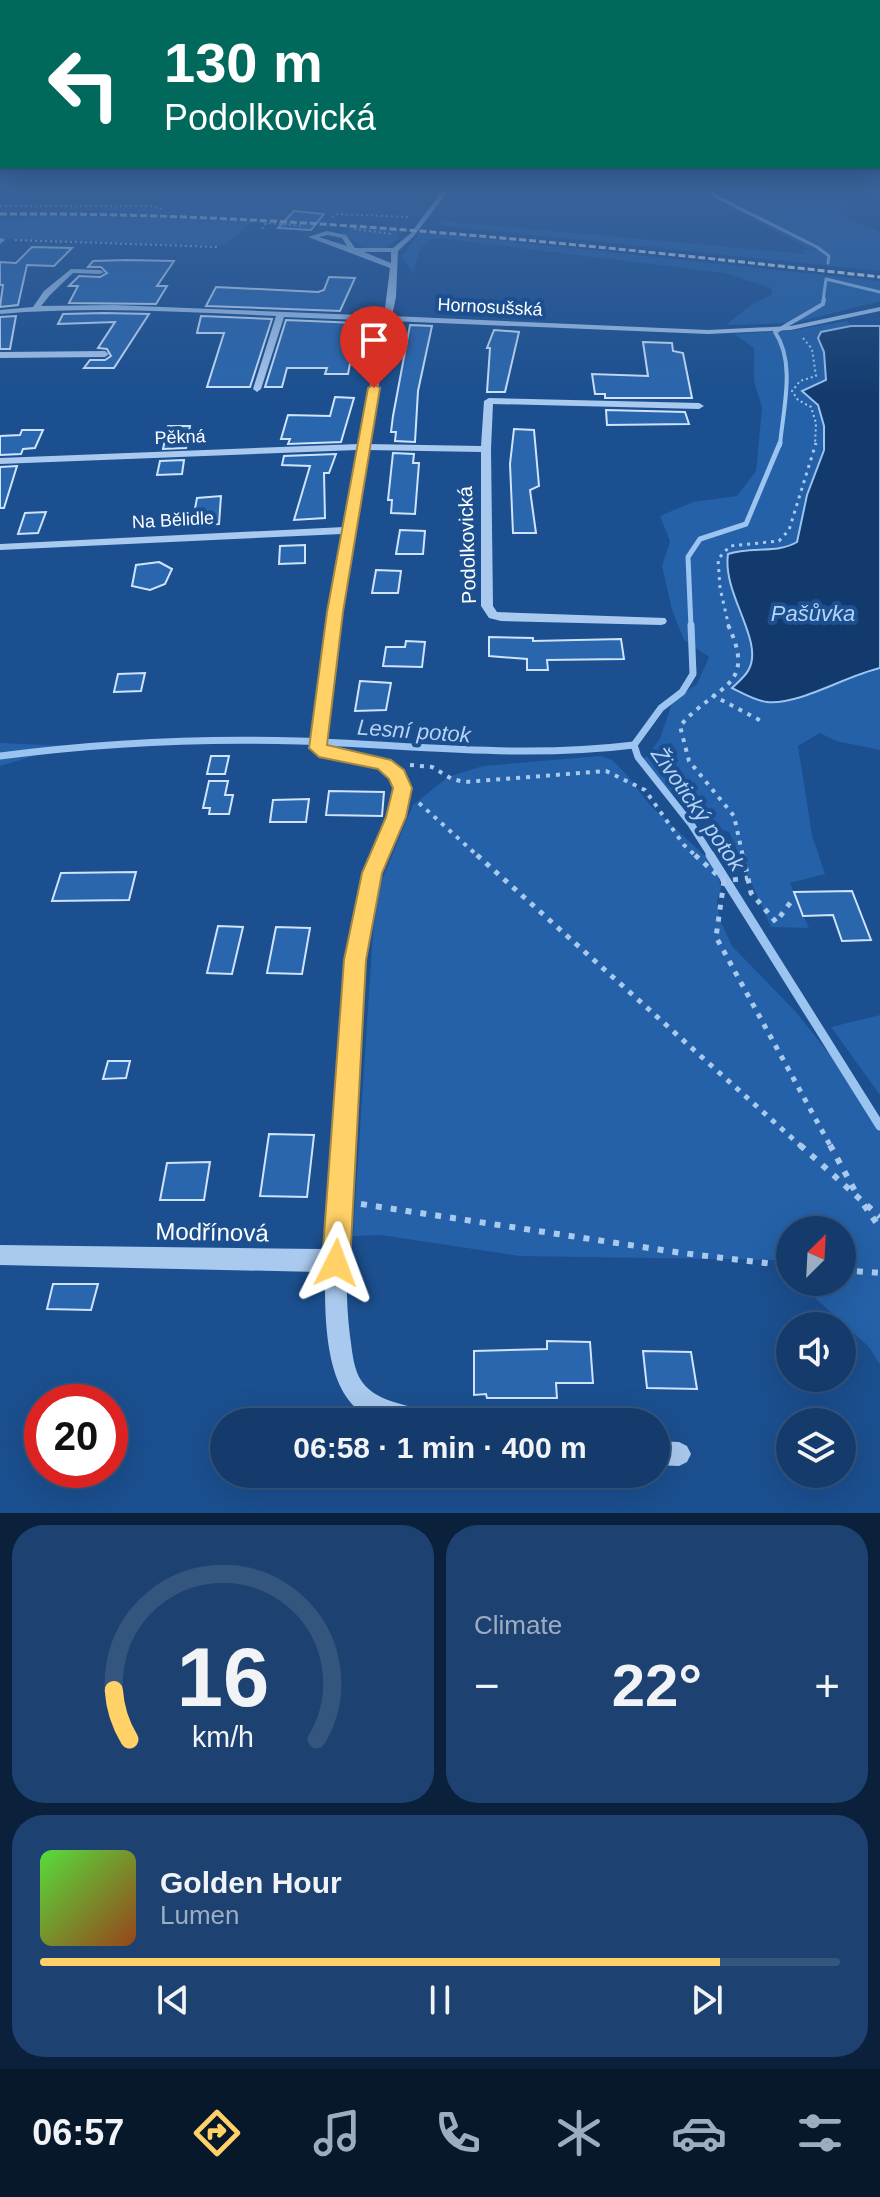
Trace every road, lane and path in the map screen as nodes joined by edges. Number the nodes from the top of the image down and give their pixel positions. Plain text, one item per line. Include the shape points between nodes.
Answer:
1 (369, 257) edge
2 (394, 257) edge
3 (393, 267) junction
4 (100, 272) dead end
5 (36, 308) junction
6 (880, 309) edge
7 (0, 312) edge
8 (281, 313) junction
9 (388, 318) junction
10 (792, 328) junction
11 (105, 354) dead end
12 (0, 355) edge
13 (257, 389) dead end
14 (699, 406) dead end
15 (362, 447) junction
16 (486, 449) junction
17 (0, 461) edge
18 (349, 530) junction
19 (0, 547) edge
20 (661, 621) dead end
21 (712, 695) junction
22 (765, 723) dead end
23 (376, 762) junction
24 (403, 788) junction
25 (748, 878) junction
26 (724, 881) junction
27 (793, 899) dead end
28 (860, 1199) junction
29 (340, 1201) junction
30 (880, 1217) edge
31 (880, 1228) edge
32 (336, 1247) junction
33 (0, 1255) edge
34 (776, 1265) edge
35 (856, 1271) edge
36 (880, 1273) edge
37 (382, 1408) edge

1 - 3 street
2 - 3 street
3 - 9 street
4 - 5 street via 71,271
5 - 7 street, Hornosušská
5 - 8 street, Hornosušská
6 - 10 street, Hornosušská
8 - 9 street, Hornosušská
8 - 13 street
9 - 10 street, Hornosušská via 633,331
9 - 15 street
10 - 21 path via 812,349 816,376 800,381 792,391 811,407 817,438 789,530 779,541 732,545 717,557 715,567 740,664 727,686
11 - 12 street
14 - 16 street, Podolkovická via 489,401
15 - 16 street
15 - 17 street, Pěkná
15 - 18 street
16 - 20 street, Podolkovická via 487,606 493,615
18 - 19 street, Na Bělidle
18 - 23 street via 318,740 325,753
21 - 22 path
21 - 25 path via 680,726 689,761 734,816
23 - 24 street via 392,769
23 - 26 path via 432,767 465,782 606,771 645,790 684,845
24 - 28 path
24 - 29 street via 372,873 355,960
25 - 26 path
25 - 27 path via 751,893 776,922
26 - 28 path via 716,937
28 - 30 path
28 - 31 path
29 - 32 street
29 - 34 path via 443,1212 713,1259
32 - 33 street, Modřínová via 318,1261
32 - 37 street via 342,1350 352,1388
35 - 36 path

